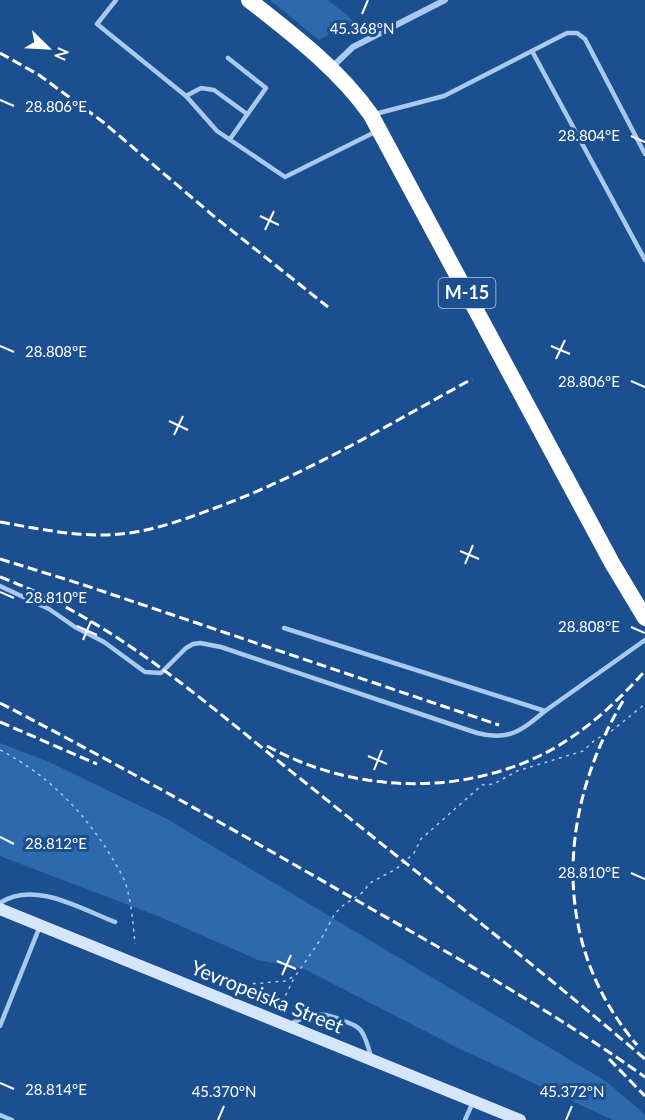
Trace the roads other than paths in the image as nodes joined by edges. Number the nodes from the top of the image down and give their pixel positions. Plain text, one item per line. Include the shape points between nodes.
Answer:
1 (116, 0) edge
2 (249, 0) edge
3 (446, 0) edge
4 (532, 51) junction
5 (228, 58) dead end
6 (331, 68) junction
7 (186, 96) junction
8 (247, 114) junction
9 (371, 115) junction
10 (380, 130) junction
11 (230, 139) junction
12 (645, 154) edge
13 (645, 260) edge
14 (0, 586) edge
15 (645, 618) edge
16 (284, 628) dead end
17 (645, 640) edge
18 (545, 711) junction
19 (0, 903) edge
20 (0, 909) edge
21 (115, 922) dead end
22 (40, 926) junction
23 (0, 1026) edge
24 (288, 1026) junction
25 (372, 1060) junction
26 (473, 1102) junction
27 (0, 1115) edge
28 (12, 1120) edge
29 (465, 1120) edge
30 (520, 1120) edge

1 - 7 lane via 97,24
2 - 6 highway, М-15
3 - 6 street via 353,47
4 - 9 lane via 444,96
4 - 12 lane via 567,33 582,35
4 - 13 lane
5 - 8 lane via 266,88
6 - 9 highway, М-15
7 - 8 lane via 201,88 214,90
7 - 11 lane via 217,131
8 - 11 lane
9 - 10 highway, М-15
10 - 11 lane via 285,177
10 - 15 highway, М-15
14 - 18 lane via 49,609 138,668 154,674 165,671 186,648 200,643 232,650 492,737 509,736
16 - 18 lane
17 - 18 lane
19 - 21 lane via 20,894 35,893
20 - 22 main road, Yevropeiska Street
22 - 23 lane
22 - 24 main road, Yevropeiska Street
24 - 25 main road, Yevropeiska Street
24 - 25 lane via 306,1016 329,1014 363,1033
25 - 26 main road, Yevropeiska Street
26 - 29 lane
26 - 30 main road, Yevropeiska Street
27 - 28 lane

